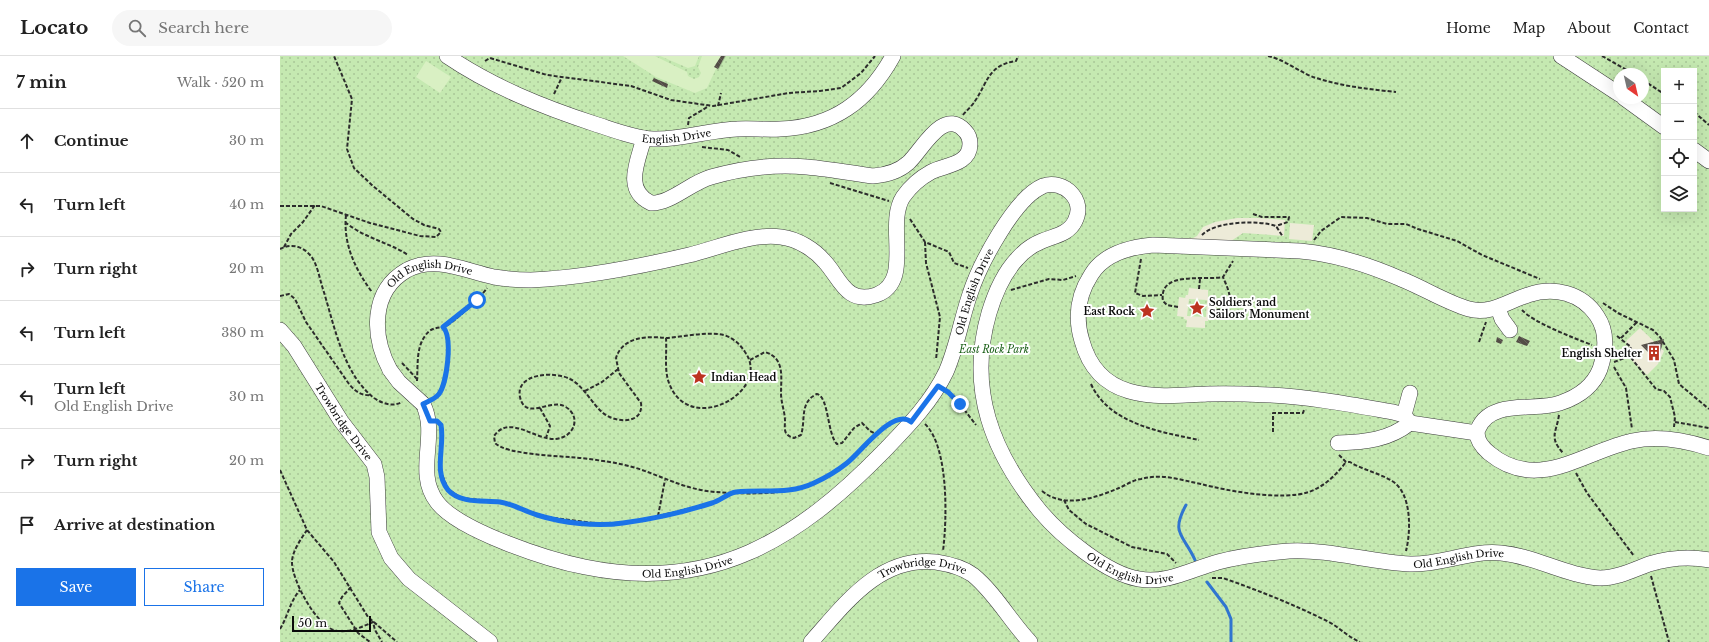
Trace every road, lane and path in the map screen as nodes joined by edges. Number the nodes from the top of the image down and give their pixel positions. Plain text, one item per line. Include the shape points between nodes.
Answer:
1 (334, 56) edge
2 (447, 56) edge
3 (874, 56) edge
4 (893, 56) edge
5 (1018, 56) edge
6 (1268, 56) edge
7 (1561, 56) edge
8 (1602, 56) edge
9 (485, 61) dead end
10 (1623, 68) edge
11 (562, 77) junction
12 (1649, 84) edge
13 (1613, 90) edge
14 (1396, 92) dead end
15 (1661, 92) edge
16 (554, 94) dead end
17 (720, 94) dead end
18 (1632, 104) edge
19 (710, 106) junction
20 (718, 106) junction
21 (1697, 115) edge
22 (956, 125) junction
23 (1661, 125) edge
24 (1709, 125) edge
25 (688, 128) dead end
26 (644, 138) junction
27 (713, 148) dead end
28 (1697, 152) edge
29 (742, 158) dead end
30 (1709, 161) edge
31 (826, 182) dead end
32 (315, 205) junction
33 (280, 206) edge
34 (903, 211) junction
35 (1253, 214) dead end
36 (1340, 214) dead end
37 (346, 215) junction
38 (1341, 217) junction
39 (345, 222) junction
40 (1276, 226) junction
41 (1198, 238) dead end
42 (925, 242) junction
43 (284, 247) junction
44 (280, 248) edge
45 (1235, 248) junction
46 (1284, 251) junction
47 (1309, 251) junction
48 (420, 265) junction
49 (1141, 267) dead end
50 (974, 270) dead end
51 (493, 277) junction
52 (1223, 277) junction
53 (1072, 278) dead end
54 (1200, 279) junction
55 (1545, 280) dead end
56 (1199, 289) dead end
57 (1004, 290) dead end
58 (1163, 295) junction
59 (280, 296) edge
60 (381, 300) junction
61 (1515, 301) junction
62 (1601, 301) dead end
63 (1178, 307) dead end
64 (1492, 309) junction
65 (1216, 310) dead end
66 (1637, 322) junction
67 (443, 327) junction
68 (280, 330) edge
69 (1510, 330) dead end
70 (666, 338) junction
71 (1621, 338) dead end
72 (1479, 342) dead end
73 (1626, 342) dead end
74 (1605, 349) junction
75 (750, 360) junction
76 (1612, 362) dead end
77 (1092, 365) junction
78 (935, 366) dead end
79 (618, 369) junction
80 (417, 384) dead end
81 (938, 386) junction
82 (585, 391) junction
83 (1410, 393) dead end
84 (371, 395) junction
85 (404, 401) dead end
86 (423, 404) junction
87 (1558, 404) junction
88 (540, 408) junction
89 (1709, 409) edge
90 (1304, 412) dead end
91 (1407, 419) junction
92 (914, 420) junction
93 (1674, 422) junction
94 (978, 427) dead end
95 (1709, 428) edge
96 (1273, 432) dead end
97 (1477, 433) junction
98 (876, 434) junction
99 (546, 438) junction
100 (1672, 439) junction
101 (1199, 440) dead end
102 (1634, 440) junction
103 (1338, 443) dead end
104 (1709, 448) edge
105 (1343, 459) dead end
106 (1346, 462) junction
107 (1572, 463) junction
108 (440, 467) dead end
109 (280, 470) edge
110 (665, 480) junction
111 (1041, 490) dead end
112 (735, 492) junction
113 (1064, 500) junction
114 (658, 516) junction
115 (307, 530) junction
116 (1709, 560) edge
117 (941, 563) junction
118 (1405, 564) junction
119 (1644, 566) junction
120 (1182, 575) junction
121 (1206, 578) dead end
122 (351, 587) junction
123 (300, 590) junction
124 (373, 622) junction
125 (355, 629) junction
126 (280, 630) edge
127 (370, 642) edge
128 (382, 642) edge
129 (397, 642) edge
130 (490, 642) edge
131 (811, 642) edge
132 (1030, 642) edge
133 (1360, 642) edge
134 (1669, 642) edge

1 - 37 path via 352,99 347,150 354,168 413,219 441,232 436,237 429,237
2 - 26 street, English Drive via 518,96 560,113
3 - 20 path via 861,73 841,88 766,96
4 - 26 street, English Drive via 882,75 864,96 842,112 822,121 793,128 731,129 674,138
5 - 22 path via 1016,61 1002,64 989,75 976,100
6 - 14 path via 1338,85
7 - 13 street
8 - 10 path
9 - 11 path via 490,58
11 - 16 path
11 - 19 path via 631,86 671,100
12 - 15 path
17 - 20 path
18 - 23 street
19 - 20 path
19 - 25 path via 689,118
21 - 24 path
22 - 26 street via 944,126 937,130 906,165 884,175 874,176 800,166 756,168 693,183 658,204 644,200 634,186 635,171
22 - 34 street, Old English Drive via 964,130 969,140 970,146 966,155 956,163 924,177 910,189
27 - 29 path via 728,150
28 - 30 street
31 - 34 path
32 - 33 path
32 - 37 path
32 - 43 path via 291,234
34 - 42 path via 914,223
34 - 51 street, Old English Drive via 896,236 896,274 889,286 871,296 857,295 843,288 827,264 794,240 772,236 627,268 531,280
35 - 40 path via 1262,217 1289,217 1288,222
36 - 38 path
37 - 39 path
38 - 47 path via 1321,230
38 - 55 path via 1367,218 1387,224 1406,224 1457,241 1531,276
39 - 48 path via 357,232 399,250
39 - 60 path via 350,254 368,286
40 - 41 path via 1264,223 1229,223 1207,230
40 - 46 path via 1283,236
42 - 50 path via 949,252 954,263
42 - 78 path via 926,263 940,317
43 - 44 path
43 - 84 path via 301,247 314,261 348,361 358,381
45 - 46 street
45 - 52 path via 1232,261
45 - 77 street via 1139,246 1122,250 1102,262 1087,280 1078,314 1078,328
46 - 47 street
47 - 64 street via 1373,268 1467,308
48 - 51 street, Old English Drive via 446,264
48 - 60 street, Old English Drive via 399,275
49 - 58 path via 1135,284 1135,293 1143,296
51 - 67 path via 477,300
52 - 54 path
52 - 65 path via 1229,302 1226,308
53 - 57 path via 1049,279 1017,290
54 - 56 path
54 - 58 path via 1173,280 1166,286
58 - 63 path via 1165,303
59 - 84 path via 289,294 295,299 313,333 348,384 362,395
60 - 86 street, Old English Drive, bridge via 377,318 381,353 399,382
61 - 64 street
61 - 74 path via 1530,317
61 - 74 street via 1527,295 1546,291 1573,295 1587,304 1599,318 1605,333
62 - 66 path
64 - 69 street
64 - 72 path
66 - 71 path
66 - 89 path via 1660,337 1674,360 1680,384
67 - 80 path via 435,327 422,341
67 - 86 path via 447,332 448,343 443,387 435,398
68 - 130 street, Trowbridge Drive via 294,346 341,421 374,464 377,477 379,532 391,558 409,579
70 - 75 path via 718,334 726,336 743,348
70 - 75 path via 669,383 680,399 702,410 732,399 747,384
70 - 79 path via 640,338 625,345 618,354
73 - 93 path via 1631,347 1628,354 1638,367 1656,388 1670,397
74 - 87 street via 1598,373 1590,386
75 - 98 path via 764,352 774,356 780,366 783,376 781,394 785,431 789,436 794,438 801,435 804,409 809,400 817,394 822,398 832,436 837,444 862,423
76 - 102 path via 1626,388
77 - 91 street via 1114,385 1142,395 1272,395 1365,407 1393,412
77 - 101 path via 1090,382 1108,407 1140,425
79 - 82 path
79 - 82 path via 641,403 641,412 638,416 623,421 611,418 599,409
81 - 92 street, Old English Drive
81 - 94 path via 954,396
81 - 120 street, Old English Drive via 956,345 976,278 1006,223 1025,200 1040,188 1055,184 1067,189 1077,203 1077,219 1072,227 1064,233 1038,242 1019,256 1004,277 992,302 982,340 981,378 986,415 998,448 1011,472 1058,531 1121,574 1149,580
82 - 88 path via 560,375 541,374 533,377 523,385 520,394 522,403 529,409
83 - 91 street
84 - 85 path via 392,405
86 - 92 street, Old English Drive via 430,428 426,457 428,483 434,498 447,512 498,539 545,557 596,570 645,575 693,571 717,565 772,541 826,506
87 - 97 street via 1502,410 1485,420
87 - 107 path via 1559,416 1554,441
88 - 99 path via 550,426
88 - 99 path via 557,404 564,406 574,418 575,424 570,434 560,438
90 - 96 path via 1273,413
91 - 97 street
91 - 103 street via 1389,436
92 - 98 path via 900,420 882,428
92 - 117 path via 932,433 940,456 946,525
93 - 95 path
93 - 100 path
97 - 107 street via 1478,439 1487,451 1508,465 1540,470
98 - 112 path via 847,463 813,484 785,491
99 - 110 path via 511,427 498,430 494,440 498,446 510,450 629,466
100 - 102 street
100 - 104 street
102 - 107 street
105 - 106 path
106 - 113 path via 1332,479 1304,493 1239,492 1157,476 1138,479 1096,497
106 - 118 path via 1394,482 1400,489 1410,526
107 - 119 path via 1587,493
108 - 114 path via 448,489 454,495 466,499 500,502 536,515 580,522 622,523
109 - 115 path
110 - 112 path via 695,489
110 - 114 path
111 - 113 path via 1047,495
112 - 114 path via 712,503
113 - 120 path via 1069,510 1086,524 1132,547 1167,554
115 - 122 path
115 - 123 path via 300,539 292,559 292,569
116 - 119 street, Old English Drive via 1685,558
117 - 131 street, Trowbridge Drive via 908,563 883,572 855,595
117 - 132 street, Trowbridge Drive via 963,569 972,575
118 - 119 street, Old English Drive via 1422,564 1472,554 1501,553 1534,559 1576,573 1602,578
118 - 120 street, Old English Drive via 1332,552 1289,551 1220,562
119 - 134 path
121 - 133 path via 1223,578 1298,606
122 - 124 path via 363,610
122 - 125 path via 339,603
123 - 125 path via 327,626 340,631
123 - 126 path via 293,598
124 - 125 path
124 - 128 path
124 - 129 path
125 - 127 path

